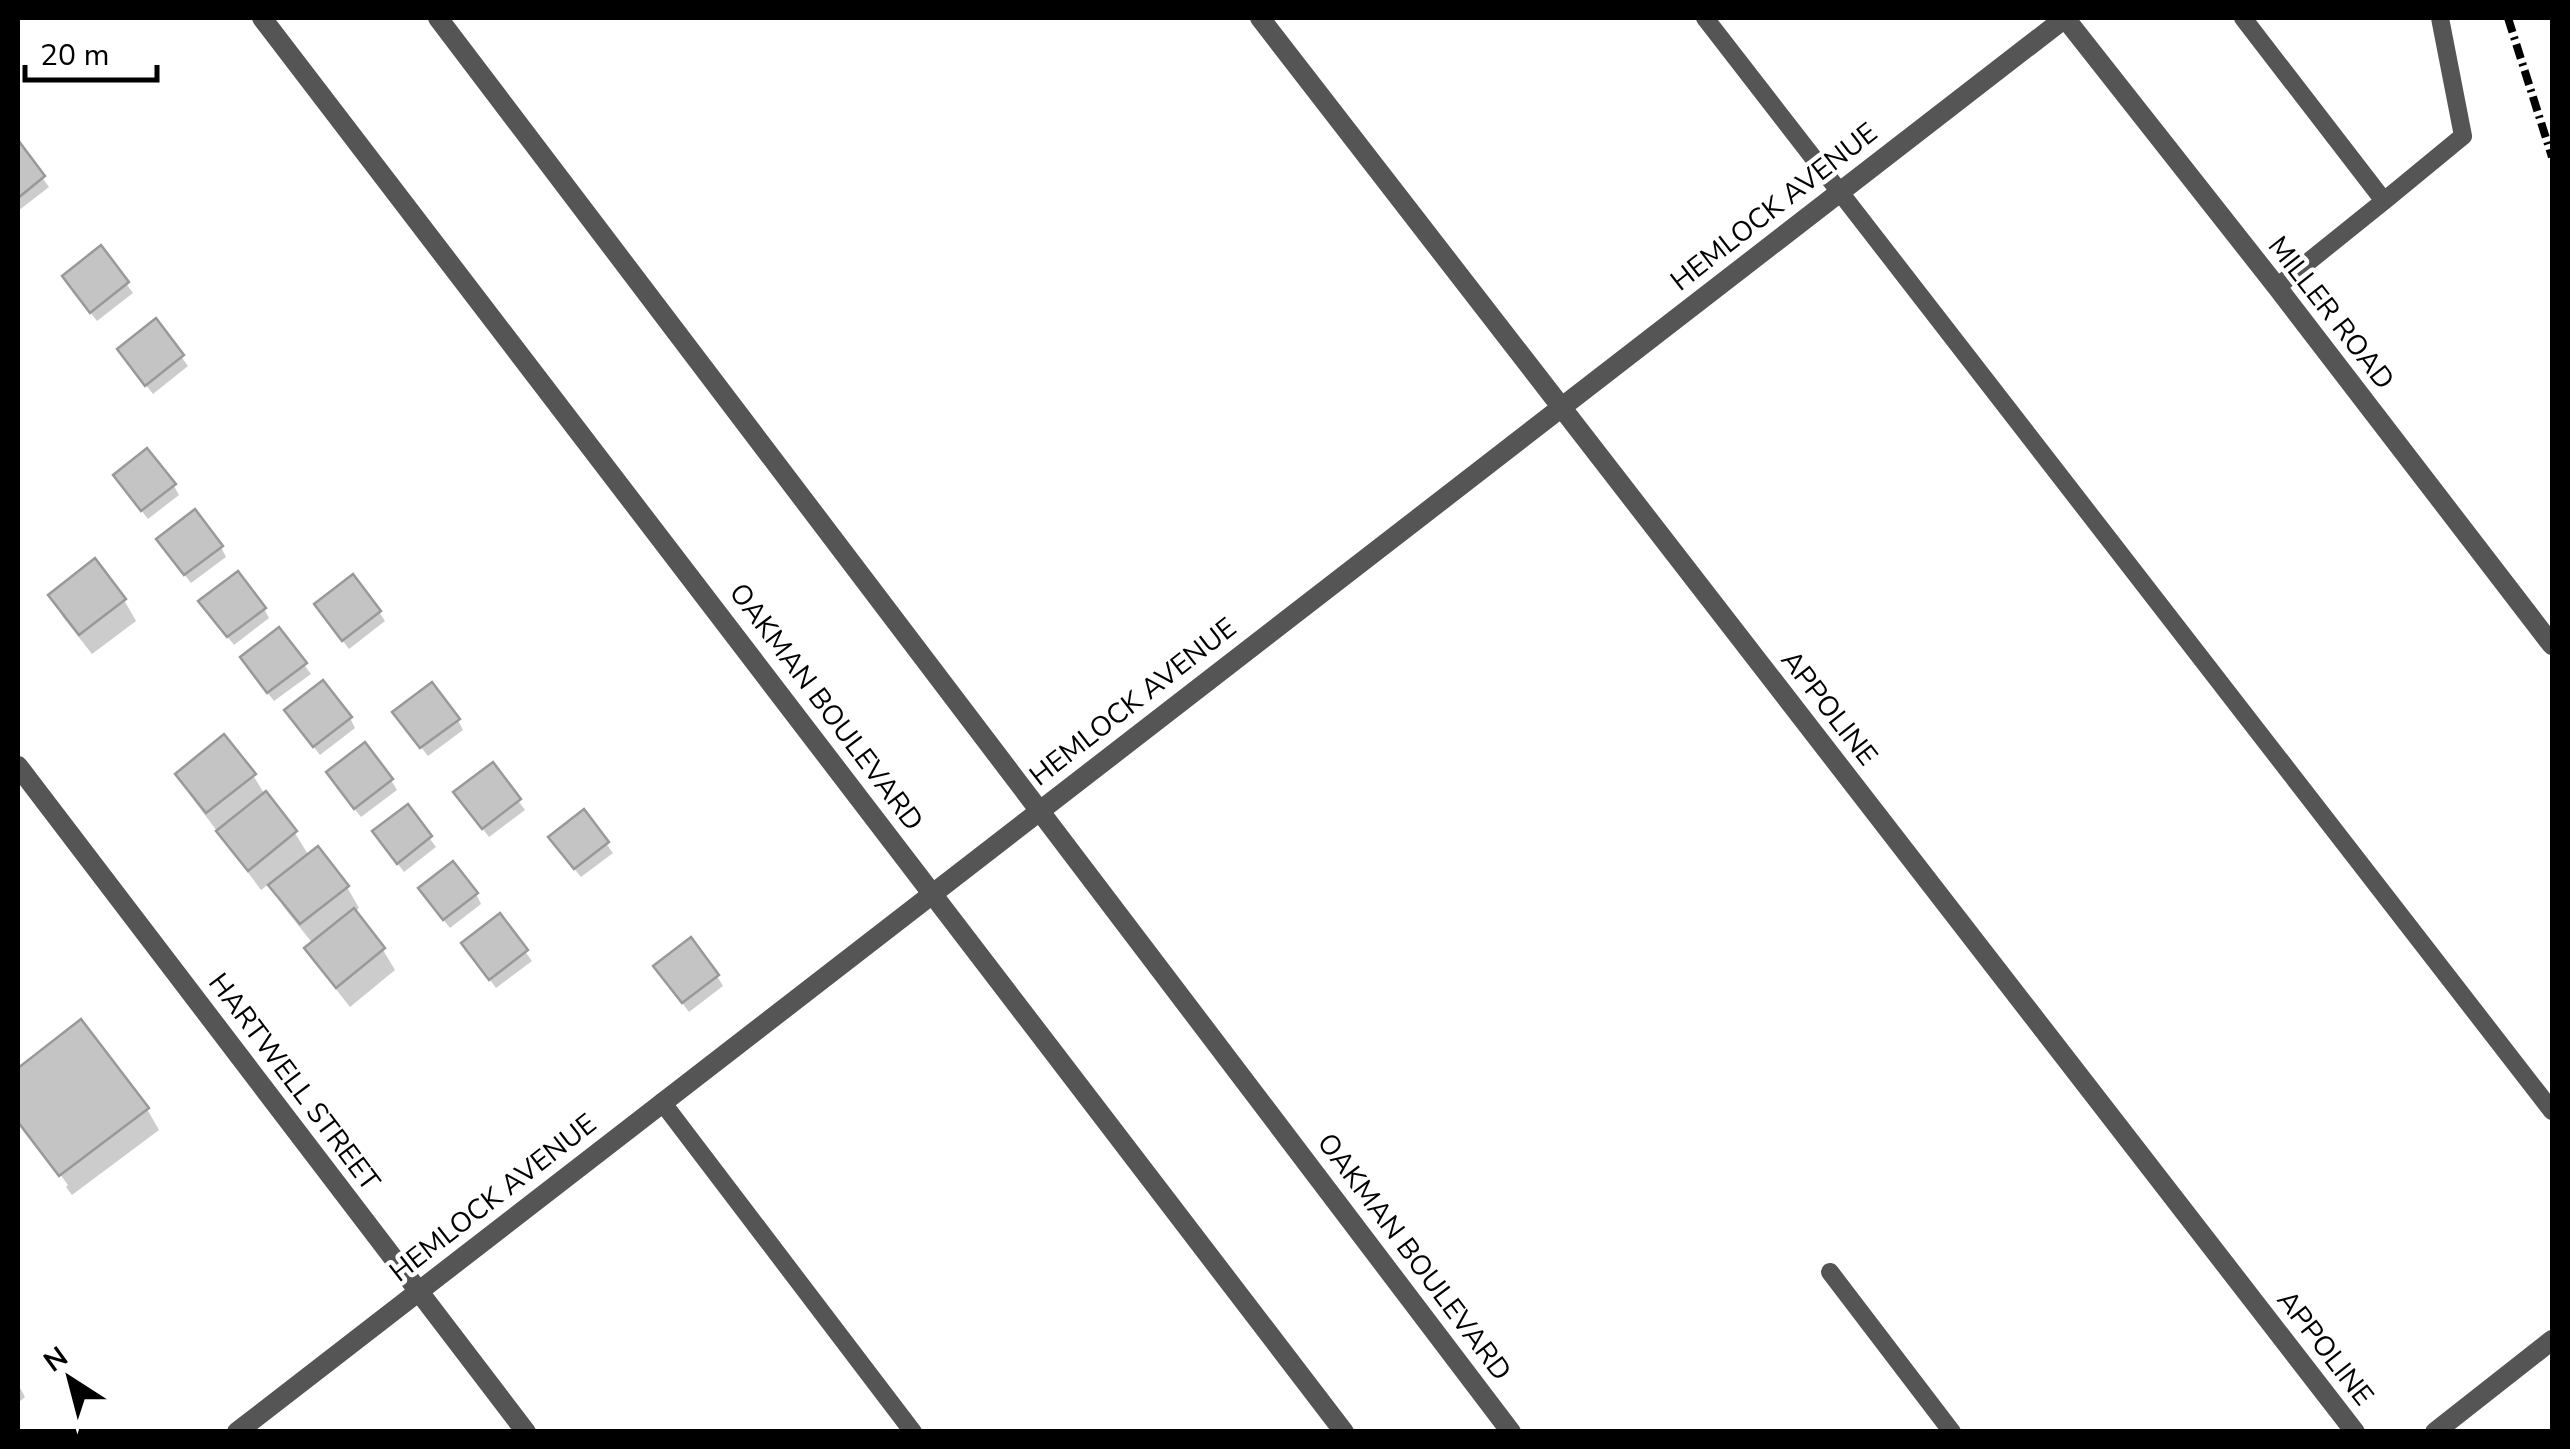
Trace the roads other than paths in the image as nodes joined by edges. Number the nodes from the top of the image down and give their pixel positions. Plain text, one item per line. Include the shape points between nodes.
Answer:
1 (262, 18) edge
2 (438, 18) edge
3 (1260, 18) edge
4 (1705, 18) edge
5 (2064, 18) edge
6 (2243, 18) edge
7 (2440, 18) edge
8 (1840, 190) junction
9 (2384, 201) junction
10 (2277, 287) junction
11 (1561, 406) junction
12 (2552, 645) edge
13 (18, 766) edge
14 (1040, 810) junction
15 (933, 892) junction
16 (662, 1102) junction
17 (2552, 1111) edge
18 (1830, 1272) dead end
19 (419, 1291) junction
20 (2552, 1340) edge
21 (237, 1432) edge
22 (526, 1432) edge
23 (913, 1432) edge
24 (1344, 1432) edge
25 (1512, 1432) edge
26 (1952, 1432) edge
27 (2355, 1432) edge
28 (2435, 1432) edge

1 - 15 street, OAKMAN BOULEVARD
2 - 14 street, OAKMAN BOULEVARD
3 - 11 street, APPOLINE
4 - 8 lane
5 - 8 street, HEMLOCK AVENUE
5 - 10 street, MILLER ROAD
6 - 9 lane
7 - 9 lane via 2464,136
8 - 11 street, HEMLOCK AVENUE
8 - 17 lane
9 - 10 lane
10 - 12 street, MILLER ROAD
11 - 14 street, HEMLOCK AVENUE
11 - 27 street, APPOLINE
13 - 19 street, HARTWELL STREET
14 - 15 street, HEMLOCK AVENUE
14 - 25 street, OAKMAN BOULEVARD
15 - 16 street, HEMLOCK AVENUE
15 - 24 street, OAKMAN BOULEVARD
16 - 19 street, HEMLOCK AVENUE
16 - 23 lane
18 - 26 lane
19 - 21 street, HEMLOCK AVENUE
19 - 22 street, HARTWELL STREET
20 - 28 street

